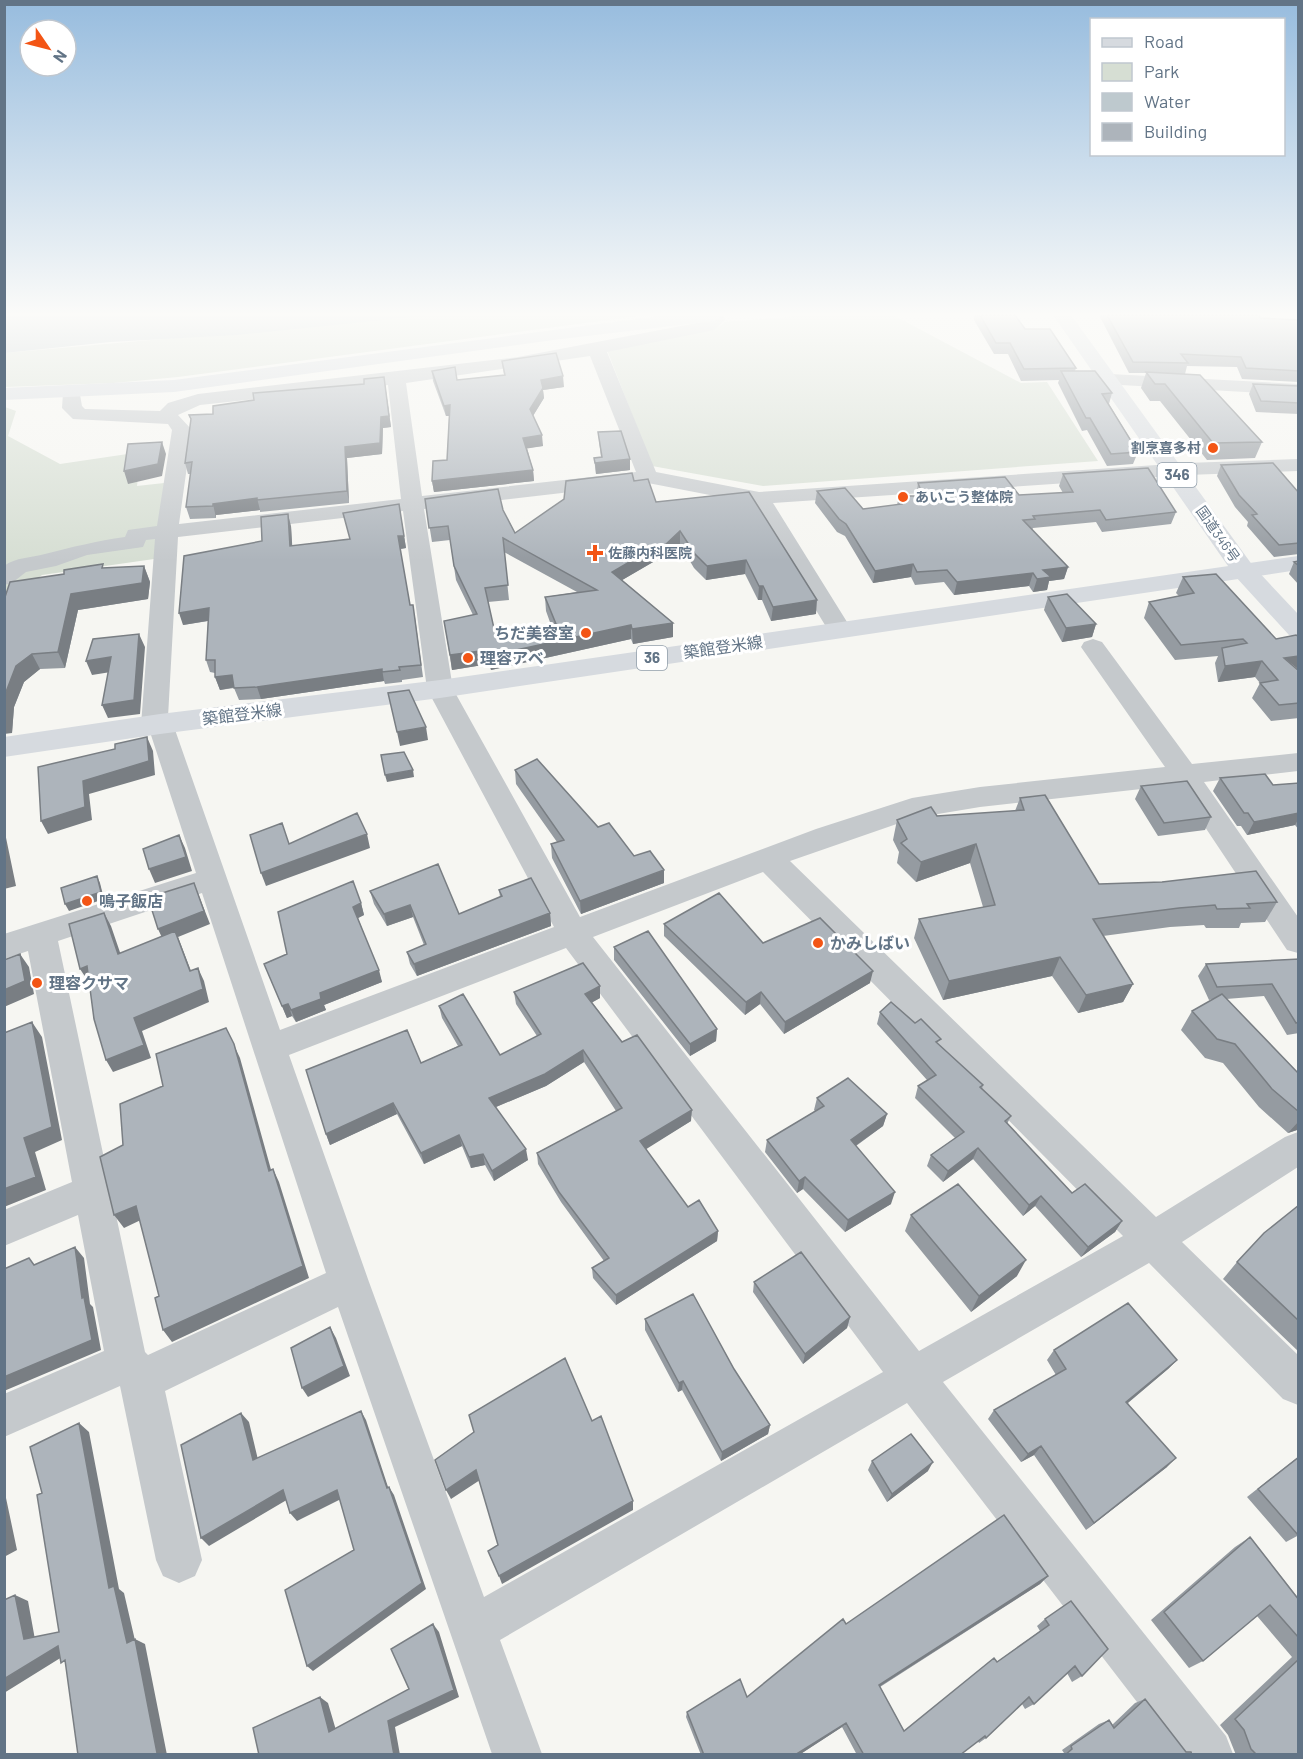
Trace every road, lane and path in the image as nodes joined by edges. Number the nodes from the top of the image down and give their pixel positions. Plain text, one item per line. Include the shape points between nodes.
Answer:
1 (72, 397) edge
2 (224, 397) edge
3 (398, 397) edge
4 (616, 397) edge
5 (1122, 397) edge
6 (165, 417) junction
7 (1299, 465) edge
8 (1175, 471) junction
9 (648, 477) junction
10 (759, 498) junction
11 (412, 502) junction
12 (167, 532) junction
13 (1299, 563) edge
14 (1244, 571) junction
15 (4, 578) edge
16 (1299, 629) edge
17 (840, 630) junction
18 (1093, 646) dead end
19 (440, 689) junction
20 (157, 724) junction
21 (4, 747) edge
22 (1299, 762) edge
23 (1185, 775) junction
24 (768, 858) junction
25 (211, 878) junction
26 (573, 934) junction
27 (41, 935) junction
28 (1299, 941) edge
29 (4, 947) edge
30 (270, 1048) junction
31 (1299, 1148) edge
32 (93, 1191) junction
33 (4, 1228) edge
34 (1152, 1240) junction
35 (349, 1282) junction
36 (134, 1371) junction
37 (912, 1376) junction
38 (1299, 1384) edge
39 (4, 1416) edge
40 (179, 1560) dead end
41 (472, 1629) junction
42 (517, 1755) edge
43 (1208, 1755) edge

1 - 6 street via 72,408 80,415
2 - 6 street via 175,407
3 - 11 street
4 - 9 street
5 - 8 main road, 国道346号 / 346
6 - 12 street via 175,420 182,430
7 - 8 street
8 - 10 street
8 - 14 main road, 国道346号 / 346
9 - 10 street
9 - 11 street
10 - 17 street
11 - 12 street
11 - 19 street
12 - 15 street via 136,535 135,542 84,549 19,566
12 - 20 street
13 - 14 main road, 築館登米線 / 36
14 - 16 main road, 国道346号 / 346
14 - 17 main road, 築館登米線 / 36
17 - 19 main road, 築館登米線 / 36
18 - 23 street
19 - 20 main road, 築館登米線 / 36
19 - 26 street
20 - 21 main road, 築館登米線 / 36
20 - 25 street
22 - 23 street
23 - 24 street via 912,808
23 - 28 street
24 - 26 street
24 - 34 street
25 - 27 street
25 - 30 street
26 - 30 street
26 - 37 street
27 - 29 street
27 - 32 street
30 - 35 street
31 - 34 street
32 - 33 street
32 - 36 street
34 - 37 street
34 - 38 street
35 - 36 street
35 - 41 street
36 - 39 street
36 - 40 street
37 - 41 street
37 - 43 street
41 - 42 street

